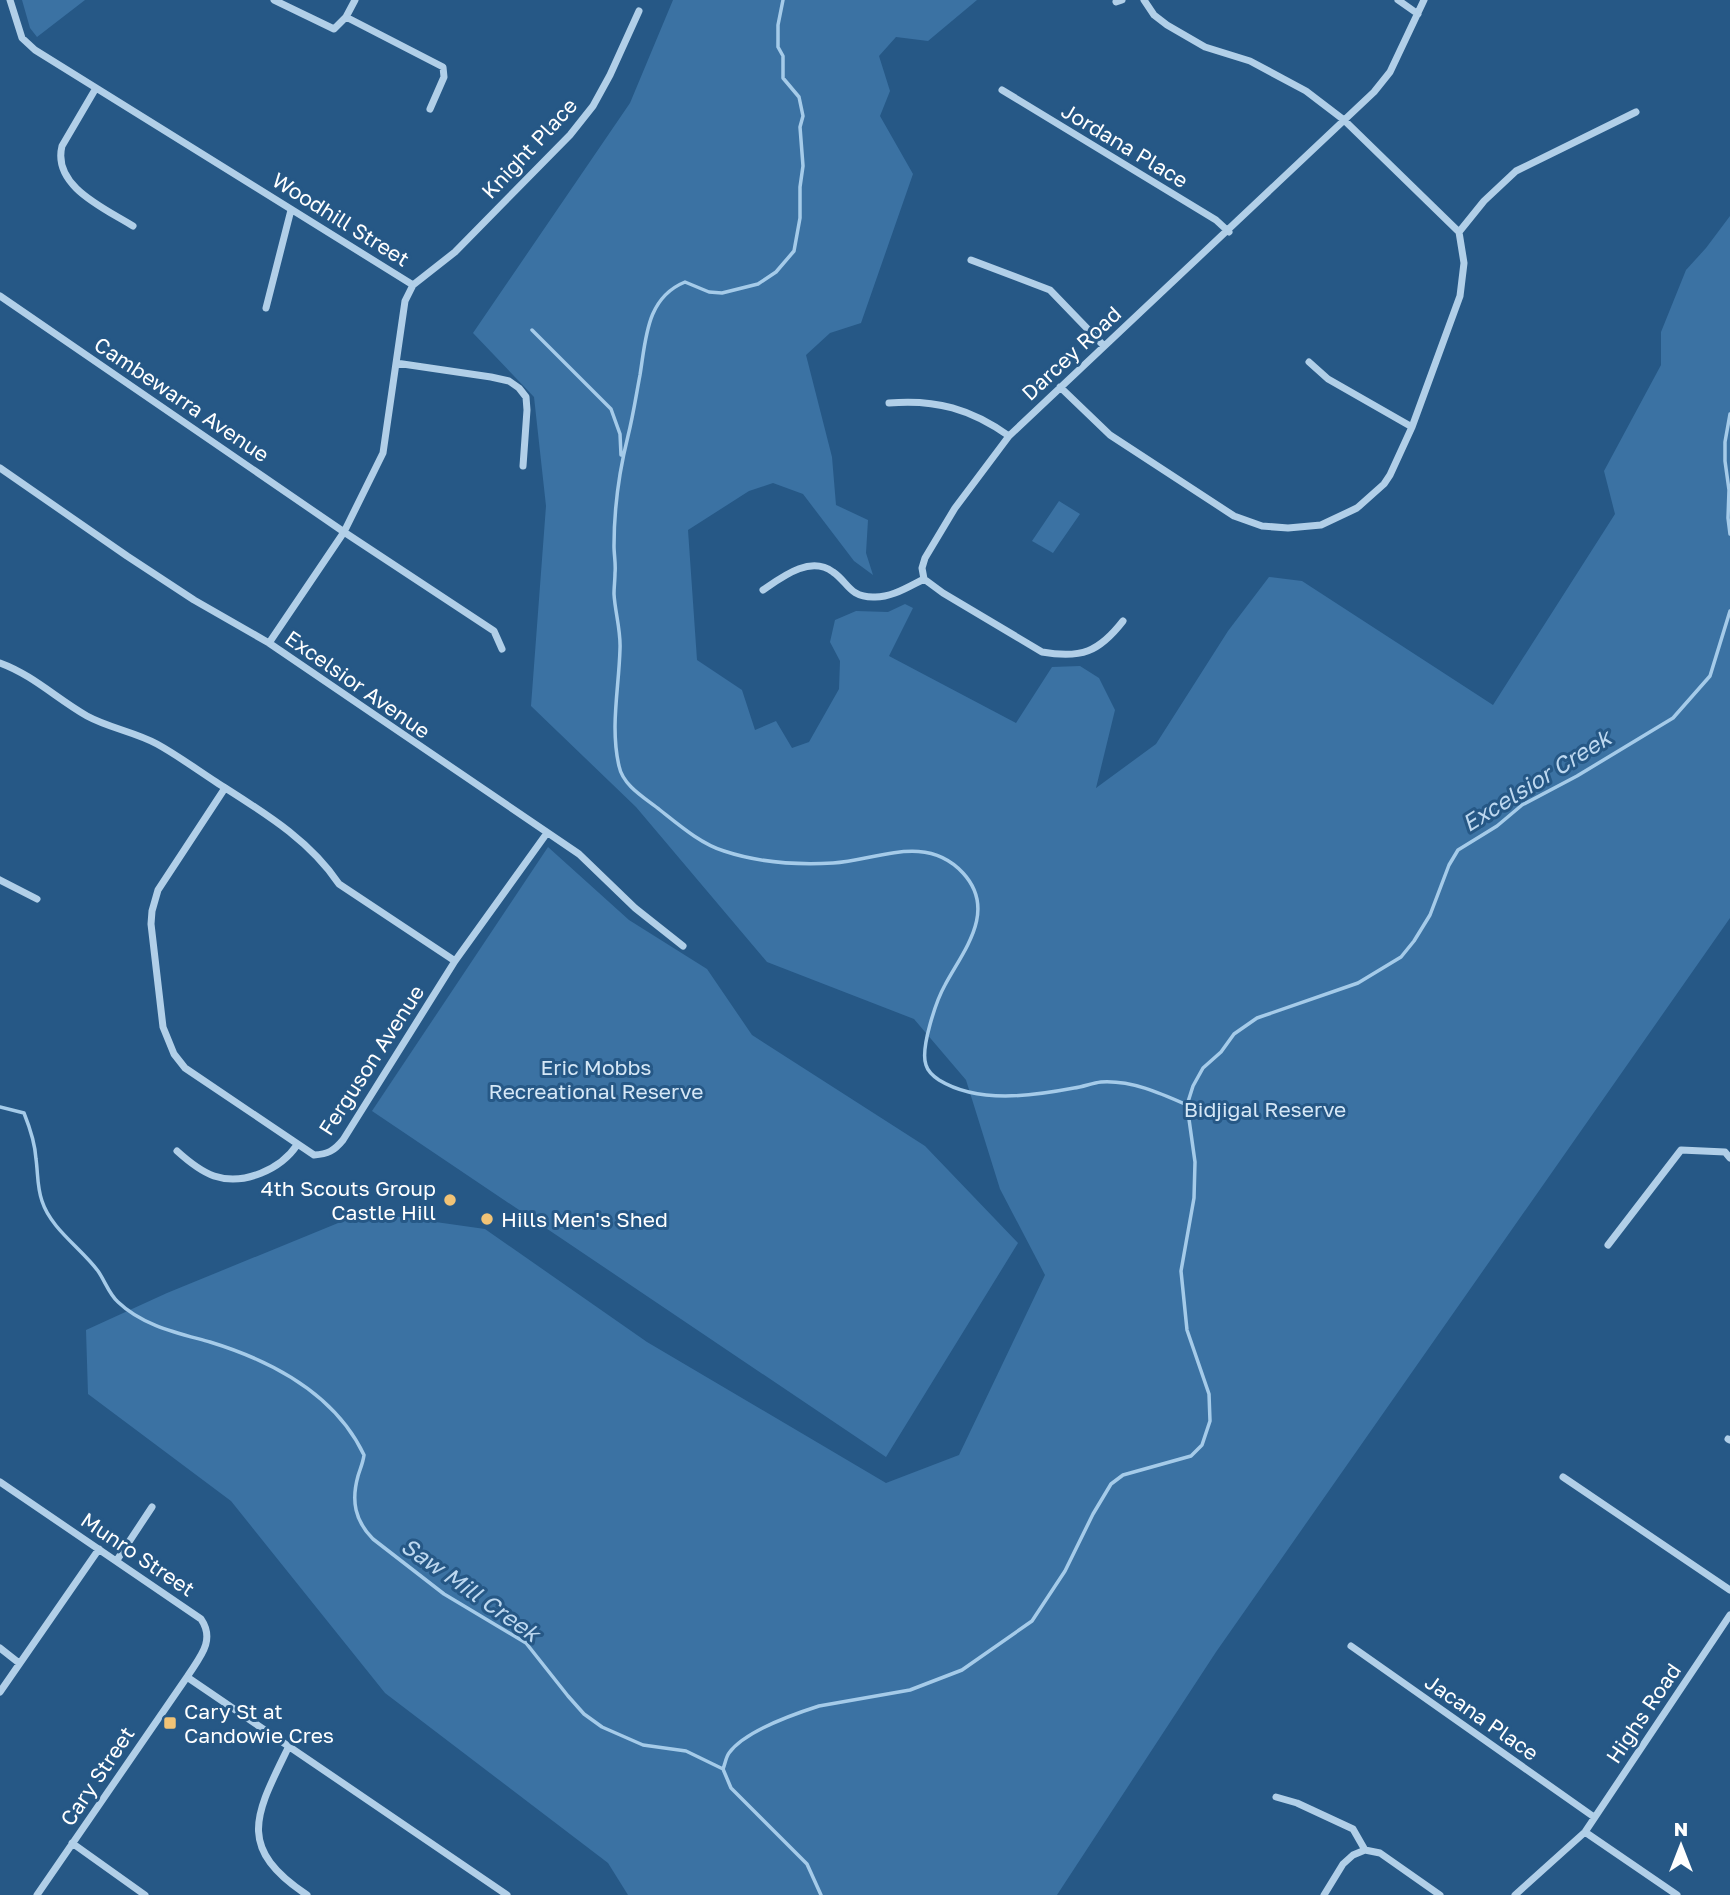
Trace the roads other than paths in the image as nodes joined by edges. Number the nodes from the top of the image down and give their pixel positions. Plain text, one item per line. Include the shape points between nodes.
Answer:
1 (10, 0) edge
2 (274, 0) edge
3 (355, 0) edge
4 (1144, 0) edge
5 (1398, 0) edge
6 (1424, 0) edge
7 (639, 11) dead end
8 (1418, 14) junction
9 (346, 17) junction
10 (96, 88) junction
11 (1002, 90) dead end
12 (430, 109) dead end
13 (1636, 112) dead end
14 (1344, 120) junction
15 (291, 209) junction
16 (133, 226) dead end
17 (1229, 232) junction
18 (1459, 232) junction
19 (971, 260) dead end
20 (414, 285) junction
21 (0, 296) edge
22 (266, 308) dead end
23 (1104, 346) junction
24 (1309, 362) dead end
25 (396, 363) junction
26 (1060, 387) junction
27 (889, 403) dead end
28 (1412, 427) junction
29 (1009, 436) junction
30 (523, 466) dead end
31 (0, 468) edge
32 (344, 531) junction
33 (924, 579) junction
34 (763, 590) dead end
35 (1123, 621) dead end
36 (269, 643) junction
37 (502, 649) dead end
38 (0, 663) edge
39 (225, 788) junction
40 (547, 833) junction
41 (0, 880) edge
42 (37, 899) dead end
43 (683, 946) dead end
44 (455, 961) junction
45 (297, 1145) junction
46 (177, 1151) dead end
47 (1730, 1158) edge
48 (1608, 1245) dead end
49 (1563, 1477) dead end
50 (0, 1482) edge
51 (152, 1507) dead end
52 (99, 1549) junction
53 (117, 1560) junction
54 (1730, 1590) edge
55 (1730, 1615) edge
56 (1351, 1646) dead end
57 (0, 1648) edge
58 (19, 1663) junction
59 (187, 1677) junction
60 (0, 1692) edge
61 (288, 1748) junction
62 (1276, 1797) dead end
63 (1594, 1816) junction
64 (1585, 1832) junction
65 (72, 1843) junction
66 (1365, 1850) junction
67 (37, 1895) edge
68 (145, 1895) edge
69 (307, 1895) edge
70 (507, 1895) edge
71 (1324, 1895) edge
72 (1440, 1895) edge
73 (1516, 1895) edge
74 (1677, 1895) edge

1 - 10 street, Woodhill Street via 22,38
2 - 9 street via 330,28 338,27
3 - 9 street
4 - 14 street via 1167,25 1205,47 1250,61 1306,91
5 - 8 street
6 - 8 street, Darcey Road
7 - 20 street, Knight Place via 593,106 570,135 455,252
8 - 14 street, Darcey Road via 1390,72
9 - 12 street via 443,67 444,77
10 - 15 street, Woodhill Street
10 - 16 street via 62,146 61,167 68,181
11 - 17 street, Jordana Place
13 - 18 street via 1516,171
14 - 17 street, Darcey Road
14 - 18 street
15 - 20 street, Woodhill Street
15 - 22 street
17 - 23 street, Darcey Road
18 - 28 street via 1464,263 1460,296
19 - 23 street via 1050,290
20 - 25 street, Woodhill Street via 405,301
21 - 32 street, Cambewarra Avenue
23 - 26 street, Darcey Road
24 - 28 street via 1328,379
25 - 30 street via 491,377 519,388 526,397 527,411
25 - 32 street, Woodhill Street via 383,453
26 - 28 street via 1110,435 1234,516 1262,526 1321,525 1357,508 1384,484
26 - 29 street, Darcey Road
27 - 29 street via 921,401 946,406 985,419
29 - 33 street, Darcey Road via 955,508 925,558
31 - 36 street, Excelsior Avenue via 194,600
32 - 36 street, Woodhill Street
32 - 37 street, Cambewarra Avenue via 494,631
33 - 34 street via 889,595 872,597 855,593 820,566 804,567
33 - 35 street via 1042,652 1090,652
36 - 40 street, Excelsior Avenue
38 - 39 street via 86,715 155,743
39 - 44 street via 293,833 339,884
39 - 45 street, Ferguson Avenue via 154,900 150,924 163,1027 185,1068
40 - 43 street, Excelsior Avenue via 579,855
40 - 44 street, Ferguson Avenue
41 - 42 street
44 - 45 street, Ferguson Avenue via 335,1149 313,1155
45 - 46 street via 289,1158 275,1167 238,1179 213,1176
47 - 48 street via 1725,1152 1681,1150
49 - 54 street
50 - 52 street, Munro Street
51 - 53 street
52 - 53 street, Munro Street
52 - 58 street
53 - 59 street, Munro Street via 204,1624 206,1645
55 - 63 street, Highs Road
56 - 63 street, Jacana Place
57 - 58 street
58 - 60 street
59 - 61 street
59 - 65 street, Cary Street
61 - 69 street via 267,1791 256,1829 267,1861
61 - 70 street
62 - 66 street via 1353,1829
63 - 64 street, Highs Road
64 - 73 street, Highs Road
64 - 74 street
65 - 67 street, Cary Street
65 - 68 street
66 - 71 street via 1343,1864
66 - 72 street via 1380,1853

